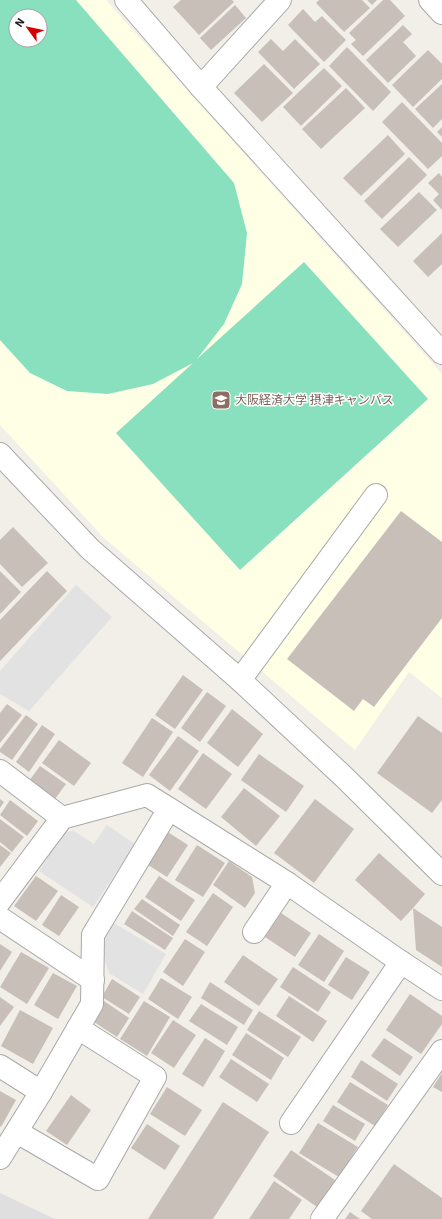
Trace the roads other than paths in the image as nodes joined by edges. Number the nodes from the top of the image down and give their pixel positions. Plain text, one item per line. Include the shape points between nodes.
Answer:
1 (126, 0) edge
2 (280, 0) edge
3 (430, 0) edge
4 (442, 13) edge
5 (201, 87) junction
6 (442, 353) edge
7 (0, 454) edge
8 (376, 495) dead end
9 (240, 680) junction
10 (0, 772) edge
11 (169, 809) junction
12 (62, 818) junction
13 (442, 874) edge
14 (287, 883) junction
15 (0, 901) edge
16 (0, 918) edge
17 (254, 932) dead end
18 (401, 962) junction
19 (93, 980) junction
20 (442, 989) edge
21 (78, 1028) junction
22 (442, 1050) edge
23 (0, 1066) edge
24 (41, 1092) junction
25 (291, 1123) dead end
26 (17, 1132) junction
27 (0, 1158) edge
28 (322, 1219) edge

1 - 5 street
2 - 5 street
3 - 4 street
5 - 6 street
7 - 9 street via 90,549
8 - 9 street
9 - 13 street via 344,777
10 - 12 street
11 - 12 street via 147,795
11 - 14 street
11 - 19 street via 93,935
12 - 15 street
14 - 17 street
14 - 18 street
16 - 19 street
18 - 20 street
18 - 25 street
19 - 21 street via 92,1004
21 - 24 street
21 - 26 street via 155,1077 98,1178
22 - 28 street
23 - 24 street
24 - 26 street
26 - 27 street

